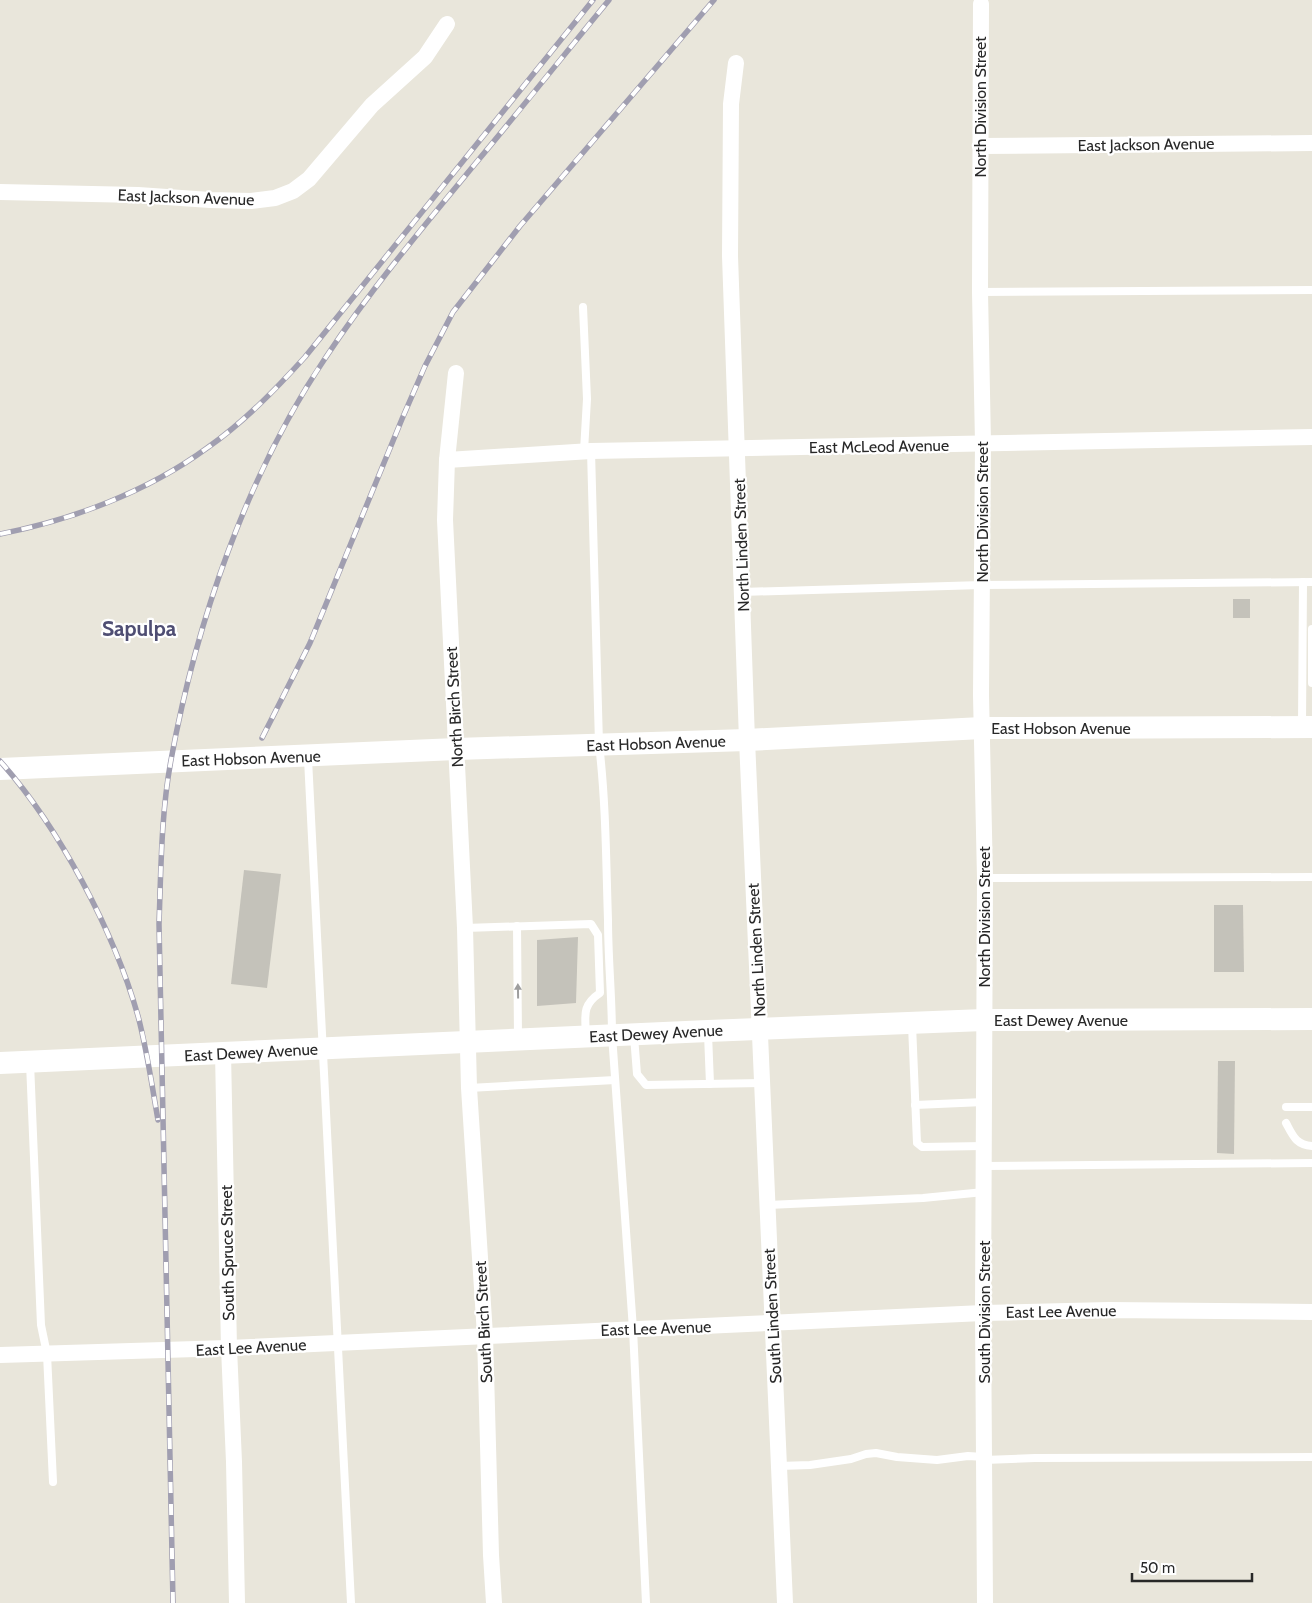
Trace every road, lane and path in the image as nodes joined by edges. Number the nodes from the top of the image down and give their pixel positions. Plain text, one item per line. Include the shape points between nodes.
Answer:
1 (981, 4) dead end
2 (447, 24) dead end
3 (736, 63) dead end
4 (1312, 143) edge
5 (980, 146) junction
6 (0, 192) edge
7 (1312, 290) edge
8 (980, 292) junction
9 (583, 307) dead end
10 (456, 373) dead end
11 (1312, 437) edge
12 (983, 444) junction
13 (738, 448) junction
14 (587, 451) junction
15 (447, 460) junction
16 (1303, 582) junction
17 (1312, 582) edge
18 (982, 585) junction
19 (742, 592) junction
20 (1303, 629) junction
21 (1312, 629) edge
22 (1312, 683) edge
23 (1307, 727) edge
24 (982, 728) junction
25 (747, 740) junction
26 (598, 744) junction
27 (456, 749) junction
28 (308, 756) junction
29 (0, 769) edge
30 (1312, 877) edge
31 (985, 878) junction
32 (517, 926) junction
33 (465, 928) junction
34 (1312, 1019) edge
35 (984, 1020) junction
36 (912, 1023) junction
37 (760, 1028) junction
38 (708, 1030) junction
39 (623, 1034) junction
40 (586, 1036) junction
41 (518, 1039) junction
42 (468, 1041) junction
43 (323, 1048) junction
44 (223, 1053) junction
45 (30, 1062) junction
46 (0, 1063) edge
47 (615, 1080) junction
48 (762, 1083) junction
49 (710, 1084) junction
50 (470, 1088) junction
51 (984, 1102) junction
52 (915, 1105) junction
53 (1286, 1107) dead end
54 (1312, 1107) edge
55 (1286, 1123) dead end
56 (984, 1146) junction
57 (1312, 1146) edge
58 (1312, 1163) edge
59 (984, 1166) junction
60 (984, 1192) junction
61 (768, 1205) junction
62 (1312, 1312) edge
63 (983, 1313) junction
64 (773, 1324) junction
65 (633, 1330) junction
66 (485, 1335) junction
67 (337, 1342) junction
68 (229, 1348) junction
69 (47, 1354) junction
70 (0, 1355) edge
71 (1312, 1457) edge
72 (984, 1459) junction
73 (779, 1466) junction
74 (53, 1482) dead end
75 (237, 1603) edge
76 (351, 1603) edge
77 (494, 1603) edge
78 (646, 1603) edge
79 (785, 1603) edge
80 (985, 1603) edge

1 - 5 street, North Division Street
2 - 6 street, East Jackson Avenue via 425,57 372,105 309,179 293,191 275,198 251,201
3 - 13 street, North Linden Street via 731,104 730,256
4 - 5 street, East Jackson Avenue
5 - 8 street, North Division Street
7 - 8 lane
8 - 12 street, North Division Street
9 - 14 lane
10 - 15 street, North Birch Street
11 - 12 street, East McLeod Avenue
12 - 13 street, East McLeod Avenue
12 - 18 street, North Division Street
13 - 14 street, East McLeod Avenue
13 - 19 street, North Linden Street
14 - 15 street, East McLeod Avenue
14 - 26 lane
15 - 27 street, North Birch Street via 445,520
16 - 17 lane
16 - 18 lane
16 - 20 lane
18 - 19 lane
18 - 24 street, North Division Street
19 - 25 street, North Linden Street
20 - 21 lane
20 - 23 lane
21 - 22 lane
23 - 24 main road, East Hobson Avenue
24 - 25 main road, East Hobson Avenue
24 - 31 street, North Division Street
25 - 26 main road, East Hobson Avenue
25 - 37 street, North Linden Street
26 - 27 main road, East Hobson Avenue
26 - 39 lane via 603,779 612,988
27 - 28 main road, East Hobson Avenue
27 - 33 street, North Birch Street
28 - 29 main road, East Hobson Avenue
28 - 43 lane
30 - 31 lane
31 - 35 street, North Division Street
32 - 33 lane
32 - 40 lane via 591,924 598,935 600,994 585,1010
41 -> 32 lane
33 - 42 street, North Birch Street
34 - 35 main road, East Dewey Avenue
35 - 36 main road, East Dewey Avenue
35 - 51 street, South Division Street
36 - 37 main road, East Dewey Avenue
36 - 52 lane
37 - 38 main road, East Dewey Avenue
37 - 48 street, South Linden Street
38 - 39 main road, East Dewey Avenue
38 - 49 lane
39 - 40 main road, East Dewey Avenue
39 - 47 lane
39 - 49 lane via 637,1074 646,1085
40 - 41 main road, East Dewey Avenue
41 - 42 main road, East Dewey Avenue
42 - 43 main road, East Dewey Avenue
42 - 50 street, South Birch Street
43 - 44 main road, East Dewey Avenue
43 - 67 lane
44 - 45 main road, East Dewey Avenue
44 - 68 street, South Spruce Street
45 - 46 main road, East Dewey Avenue
45 - 69 lane via 41,1325
47 - 50 lane
47 - 65 lane
48 - 49 lane
48 - 61 street, South Linden Street
50 - 66 street, South Birch Street
51 - 52 lane
51 - 56 street, South Division Street
52 - 56 lane via 917,1143 922,1147
53 - 54 lane
55 - 57 lane via 1295,1140
56 - 59 street, South Division Street
58 - 59 lane
59 - 60 street, South Division Street
60 - 61 lane
60 - 63 street, South Division Street
61 - 64 street, South Linden Street
62 - 63 street, East Lee Avenue via 1109,1310
63 - 64 street, East Lee Avenue
63 - 72 street, South Division Street
64 - 65 street, East Lee Avenue
64 - 73 street, South Linden Street
65 - 66 street, East Lee Avenue
65 - 78 lane
66 - 67 street, East Lee Avenue
66 - 77 street, South Birch Street
67 - 68 street, East Lee Avenue
67 - 76 lane
68 - 69 street, East Lee Avenue
68 - 75 street, South Spruce Street
69 - 70 street, East Lee Avenue
69 - 74 lane
71 - 72 lane
72 - 73 lane via 968,1456 937,1460 876,1453 810,1465
72 - 80 street, South Division Street
73 - 79 street, South Linden Street

